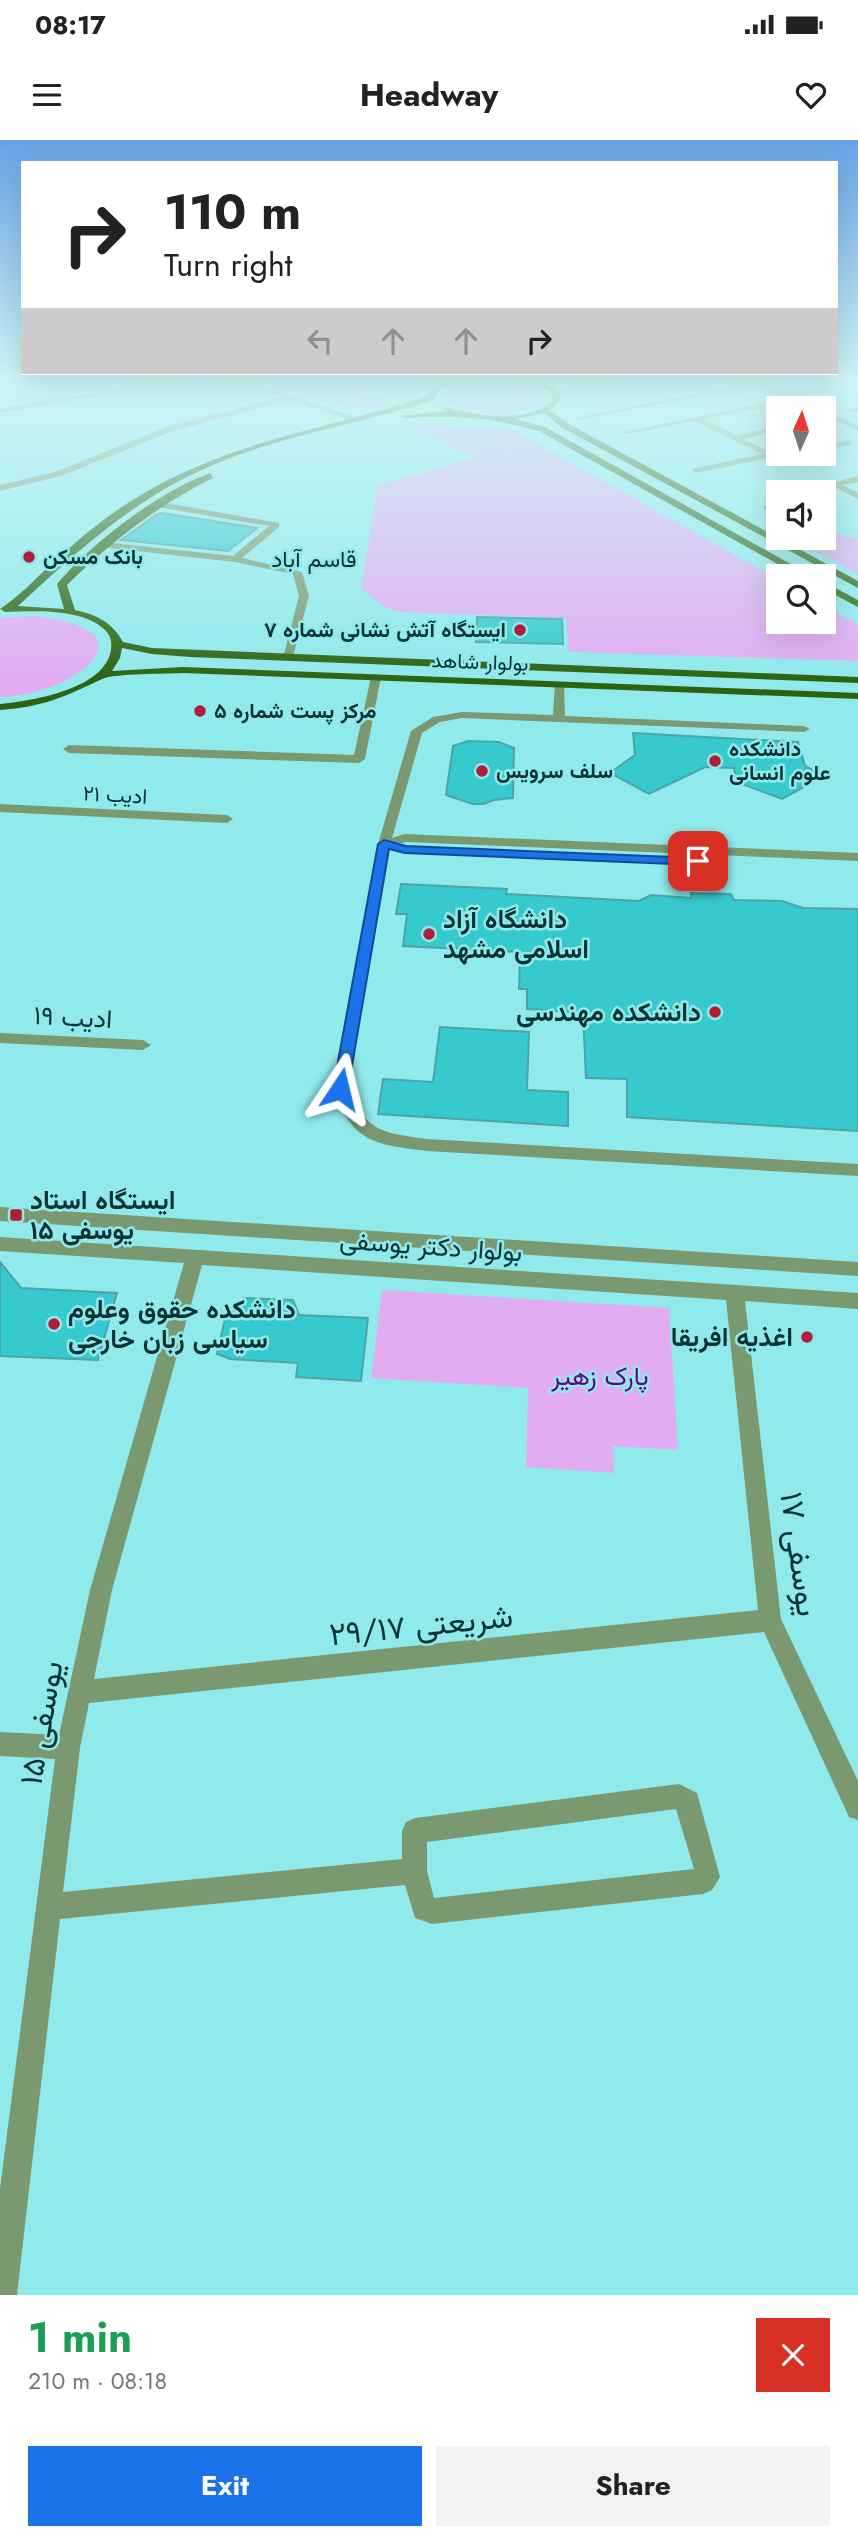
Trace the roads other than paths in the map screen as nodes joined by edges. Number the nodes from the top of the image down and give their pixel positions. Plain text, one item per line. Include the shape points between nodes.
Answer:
1 (35, 480) edge
2 (180, 480) edge
3 (205, 480) edge
4 (633, 480) edge
5 (664, 480) edge
6 (856, 480) edge
7 (838, 486) joint
8 (0, 488) edge
9 (858, 496) edge
10 (160, 505) junction
11 (103, 545) junction
12 (235, 559) junction
13 (785, 564) edge
14 (858, 585) edge
15 (836, 592) edge
16 (858, 604) edge
17 (4, 610) edge
18 (70, 611) junction
19 (118, 644) junction
20 (288, 658) junction
21 (101, 675) junction
22 (376, 677) junction
23 (858, 678) edge
24 (559, 685) junction
25 (858, 696) edge
26 (3, 709) edge
27 (559, 718) junction
28 (804, 729) dead end
29 (69, 749) dead end
30 (0, 808) edge
31 (227, 819) dead end
32 (384, 844) junction
33 (858, 857) edge
34 (858, 868) edge
35 (0, 1038) edge
36 (143, 1045) dead end
37 (858, 1170) edge
38 (0, 1214) edge
39 (0, 1244) edge
40 (195, 1257) junction
41 (858, 1269) edge
42 (734, 1293) junction
43 (858, 1301) edge
44 (770, 1620) junction
45 (79, 1692) junction
46 (0, 1744) edge
47 (68, 1748) junction
48 (858, 1808) edge
49 (414, 1871) junction
50 (47, 1907) junction
51 (2, 2295) edge

1 - 8 street
2 - 17 main road via 117,514
3 - 10 main road
4 - 13 main road
5 - 14 main road
6 - 7 street
7 - 9 street
10 - 11 main road
10 - 12 street via 276,525
11 - 12 street
11 - 18 main road via 62,584
12 - 20 street via 297,572 304,596
15 - 16 main road
17 - 18 main road
18 - 19 main road via 111,630
19 - 20 main road, بولوار شاهد via 152,651
19 - 21 main road via 115,659
20 - 23 main road, بولوار شاهد
21 - 22 main road, بولوار شاهد via 183,670
21 - 26 main road via 46,700
22 - 24 main road, بولوار شاهد
22 - 29 street via 359,759
24 - 25 main road, بولوار شاهد
24 - 27 street
27 - 28 street
27 - 32 street via 462,715 436,719 417,731
30 - 31 street, ادیب ۲۱
32 - 33 street via 405,838
32 - 34 street via 405,849
32 - 37 street via 340,1089 359,1126 379,1138 427,1145
35 - 36 street, ادیب ۱۹
38 - 41 street, بولوار دکتر یوسفی
39 - 40 street, بولوار دکتر یوسفی
40 - 42 street, بولوار دکتر یوسفی
40 - 45 street, یوسفی ۱۵ via 101,1590
42 - 43 street, بولوار دکتر یوسفی
42 - 44 street, یوسفی ۱۷
44 - 45 street, شریعتی ۲۹/۱۷
44 - 48 street, یوسفی ۱۷
45 - 47 street, یوسفی ۱۵
46 - 47 street
47 - 50 street, یوسفی ۱۵
49 - 49 street via 424,1909 432,1911 707,1877 688,1802 680,1796 420,1829 414,1837
49 - 50 street
50 - 51 street, یوسفی ۱۵

